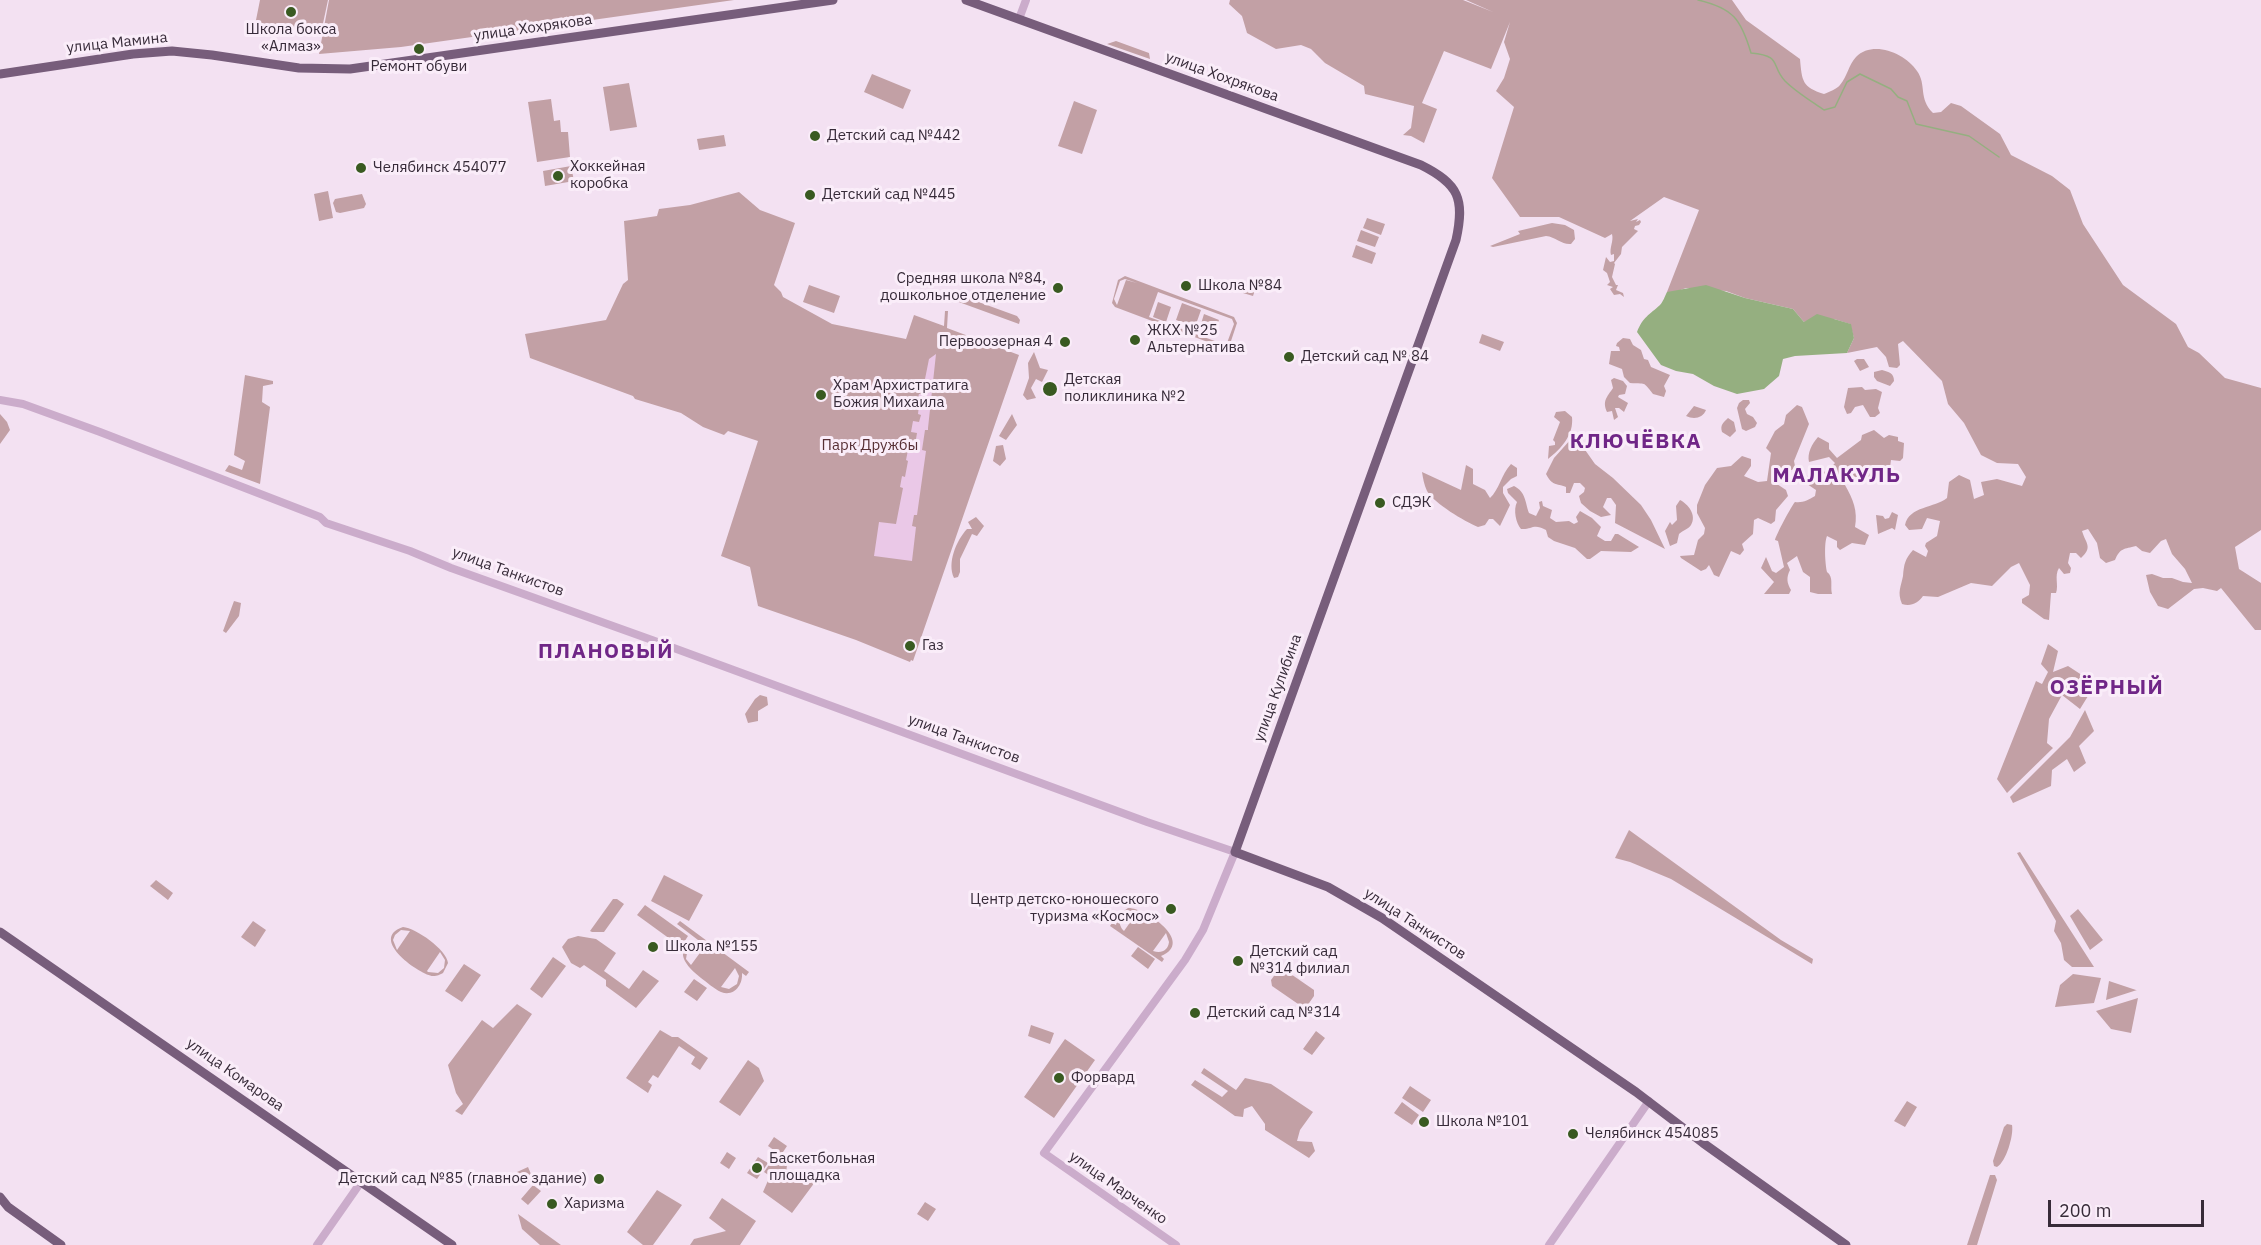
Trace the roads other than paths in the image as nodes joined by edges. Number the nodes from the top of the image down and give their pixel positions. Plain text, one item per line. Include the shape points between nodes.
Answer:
1 (833, 0) edge
2 (966, 0) edge
3 (1026, 0) edge
4 (1019, 19) junction
5 (238, 59) joint
6 (0, 74) edge
7 (1458, 195) joint
8 (0, 400) edge
9 (1235, 852) junction
10 (0, 932) edge
11 (1649, 1101) junction
12 (1044, 1153) joint
13 (361, 1182) junction
14 (0, 1197) edge
15 (61, 1245) edge
16 (317, 1245) edge
17 (452, 1245) edge
18 (1176, 1245) edge
19 (1549, 1245) edge
20 (1846, 1245) edge

1 - 5 main road, улица Хохрякова via 350,69 299,68
2 - 4 main road, улица Хохрякова
3 - 4 street
4 - 7 main road, улица Хохрякова via 1421,165 1451,184
5 - 6 main road, улица Мамина via 184,51 161,52
7 - 9 main road, улица Кулибина via 1461,207 1456,240
8 - 9 street, улица Танкистов via 23,404 320,517 326,523
9 - 11 main road, улица Танкистов via 1328,887 1362,906
9 - 12 street, улица Кулибина via 1203,930 1185,960
10 - 13 main road, улица Комарова
11 - 19 street
11 - 20 main road, улица Танкистов
12 - 18 street, улица Марченко
13 - 16 street
13 - 17 main road, улица Комарова
14 - 15 main road

